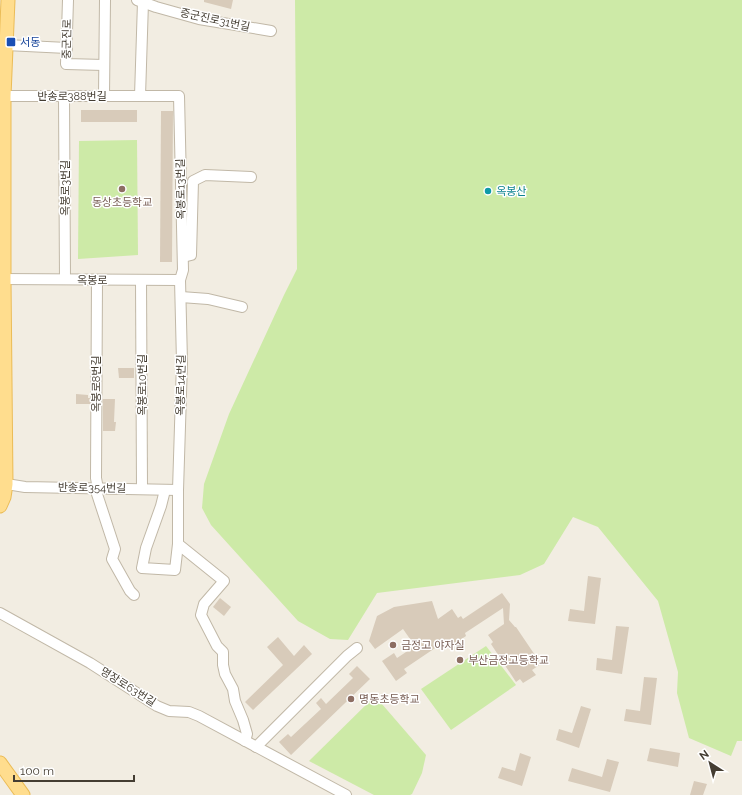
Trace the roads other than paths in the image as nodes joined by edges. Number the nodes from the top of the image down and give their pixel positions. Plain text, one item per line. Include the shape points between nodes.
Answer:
1 (8, 0) edge
2 (68, 0) edge
3 (105, 0) edge
4 (140, 1) edge
5 (271, 31) dead end
6 (6, 46) junction
7 (67, 48) junction
8 (104, 65) junction
9 (2, 96) edge
10 (64, 96) junction
11 (104, 96) junction
12 (140, 96) junction
13 (179, 96) joint
14 (251, 177) dead end
15 (183, 257) junction
16 (2, 279) edge
17 (65, 279) junction
18 (96, 280) junction
19 (141, 280) junction
20 (180, 280) junction
21 (181, 297) junction
22 (242, 307) dead end
23 (3, 484) edge
24 (98, 489) junction
25 (142, 489) junction
26 (165, 490) junction
27 (178, 490) junction
28 (0, 506) edge
29 (178, 544) junction
30 (134, 595) dead end
31 (0, 612) edge
32 (357, 648) dead end
33 (245, 741) junction
34 (256, 747) junction
35 (2, 768) edge
36 (23, 795) edge
37 (346, 795) edge

1 - 6 main road
2 - 7 street, 중군진로
3 - 8 street
4 - 5 street, 중군진로31번길 via 199,19
4 - 12 street
6 - 7 street
6 - 9 main road
7 - 8 street, 중군진로 via 66,64
8 - 11 street
9 - 10 street, 반송로388번길
9 - 16 main road
10 - 11 street, 반송로388번길
10 - 17 street, 옥봉로3번길
11 - 12 street, 반송로388번길
12 - 13 street, 반송로388번길
13 - 15 street, 옥봉로13번길
14 - 15 street via 204,175 193,181 191,255
15 - 20 street, 옥봉로13번길
16 - 17 street, 옥봉로
16 - 23 main road
17 - 18 street, 옥봉로
18 - 19 street, 옥봉로
18 - 24 street, 옥봉로8번길
19 - 20 street, 옥봉로
19 - 25 street, 옥봉로10번길
20 - 21 street, 옥봉로14번길
21 - 22 street
21 - 27 street, 옥봉로14번길 via 182,362
23 - 24 street, 반송로354번길
23 - 28 main road via 4,497
24 - 25 street, 반송로354번길
24 - 30 street, 옥봉로8번길 via 96,491 115,549 112,559
25 - 26 street, 반송로354번길
26 - 27 street, 반송로354번길
26 - 29 street, 옥봉로14번길 via 142,568 175,570
27 - 29 street, 옥봉로14번길
29 - 33 street via 224,581 204,604 201,615 217,646 223,652 225,674 233,689 247,734
31 - 33 street, 명장로63번길 via 90,663 157,706 169,711 189,712 200,716
32 - 34 street
33 - 34 street, 명장로63번길
34 - 37 street, 명장로63번길
35 - 36 main road

